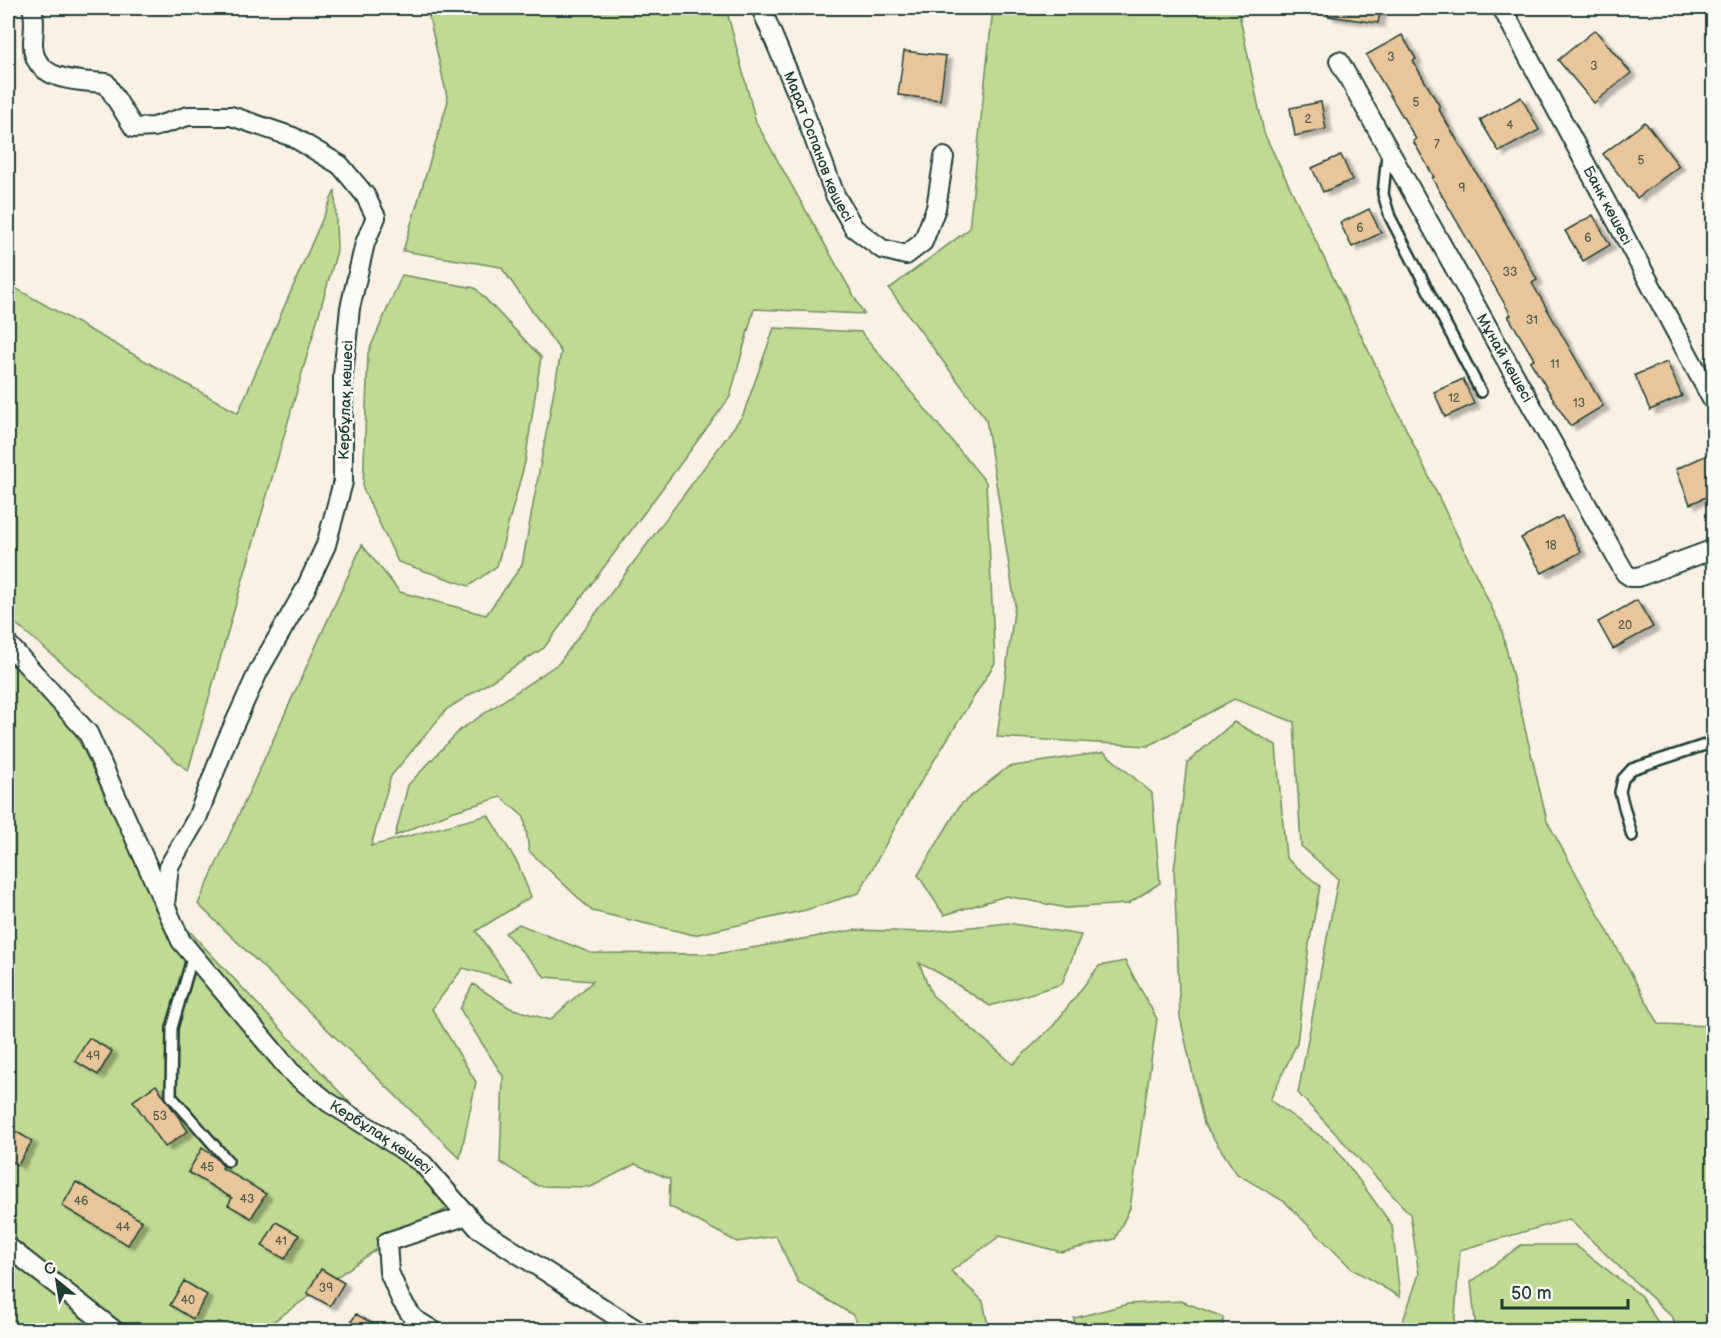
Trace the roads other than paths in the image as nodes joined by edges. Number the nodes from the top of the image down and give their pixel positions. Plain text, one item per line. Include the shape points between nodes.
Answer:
1 (32, 8) edge
2 (760, 8) edge
3 (1502, 8) edge
4 (1339, 61) dead end
5 (1388, 148) junction
6 (944, 158) dead end
7 (1481, 392) dead end
8 (1713, 403) edge
9 (1713, 549) edge
10 (8, 644) edge
11 (1713, 742) edge
12 (1632, 836) dead end
13 (165, 905) junction
14 (193, 956) junction
15 (228, 1161) dead end
16 (465, 1212) junction
17 (8, 1247) edge
18 (114, 1330) edge
19 (432, 1330) edge
20 (637, 1330) edge

1 - 13 street, Кербұлақ көшесі via 33,48 41,68 65,80 106,83 134,128 154,127 188,116 231,116 293,137 340,165 365,195 376,217 365,243 350,308 344,375 343,482 326,545 259,670 197,818 169,866
2 - 6 street, Марат Оспанов көшесі via 835,195 854,228 882,249 906,255 923,242 936,208
3 - 8 street, Банк көшесі
4 - 5 street, Мұнай көшесі
5 - 7 lane via 1383,194 1390,218
5 - 9 street, Мұнай көшесі via 1625,573 1638,577
10 - 13 street, Кербұлақ көшесі via 88,733
11 - 12 lane via 1632,769 1623,779 1620,792
13 - 14 street, Кербұлақ көшесі via 181,941
14 - 15 lane via 172,1028 171,1096
14 - 16 street, Кербұлақ көшесі via 291,1072 328,1102 423,1164
16 - 19 street via 459,1218 387,1242 389,1272 401,1300 414,1319
16 - 20 street, Кербұлақ көшесі via 478,1228
17 - 18 street

